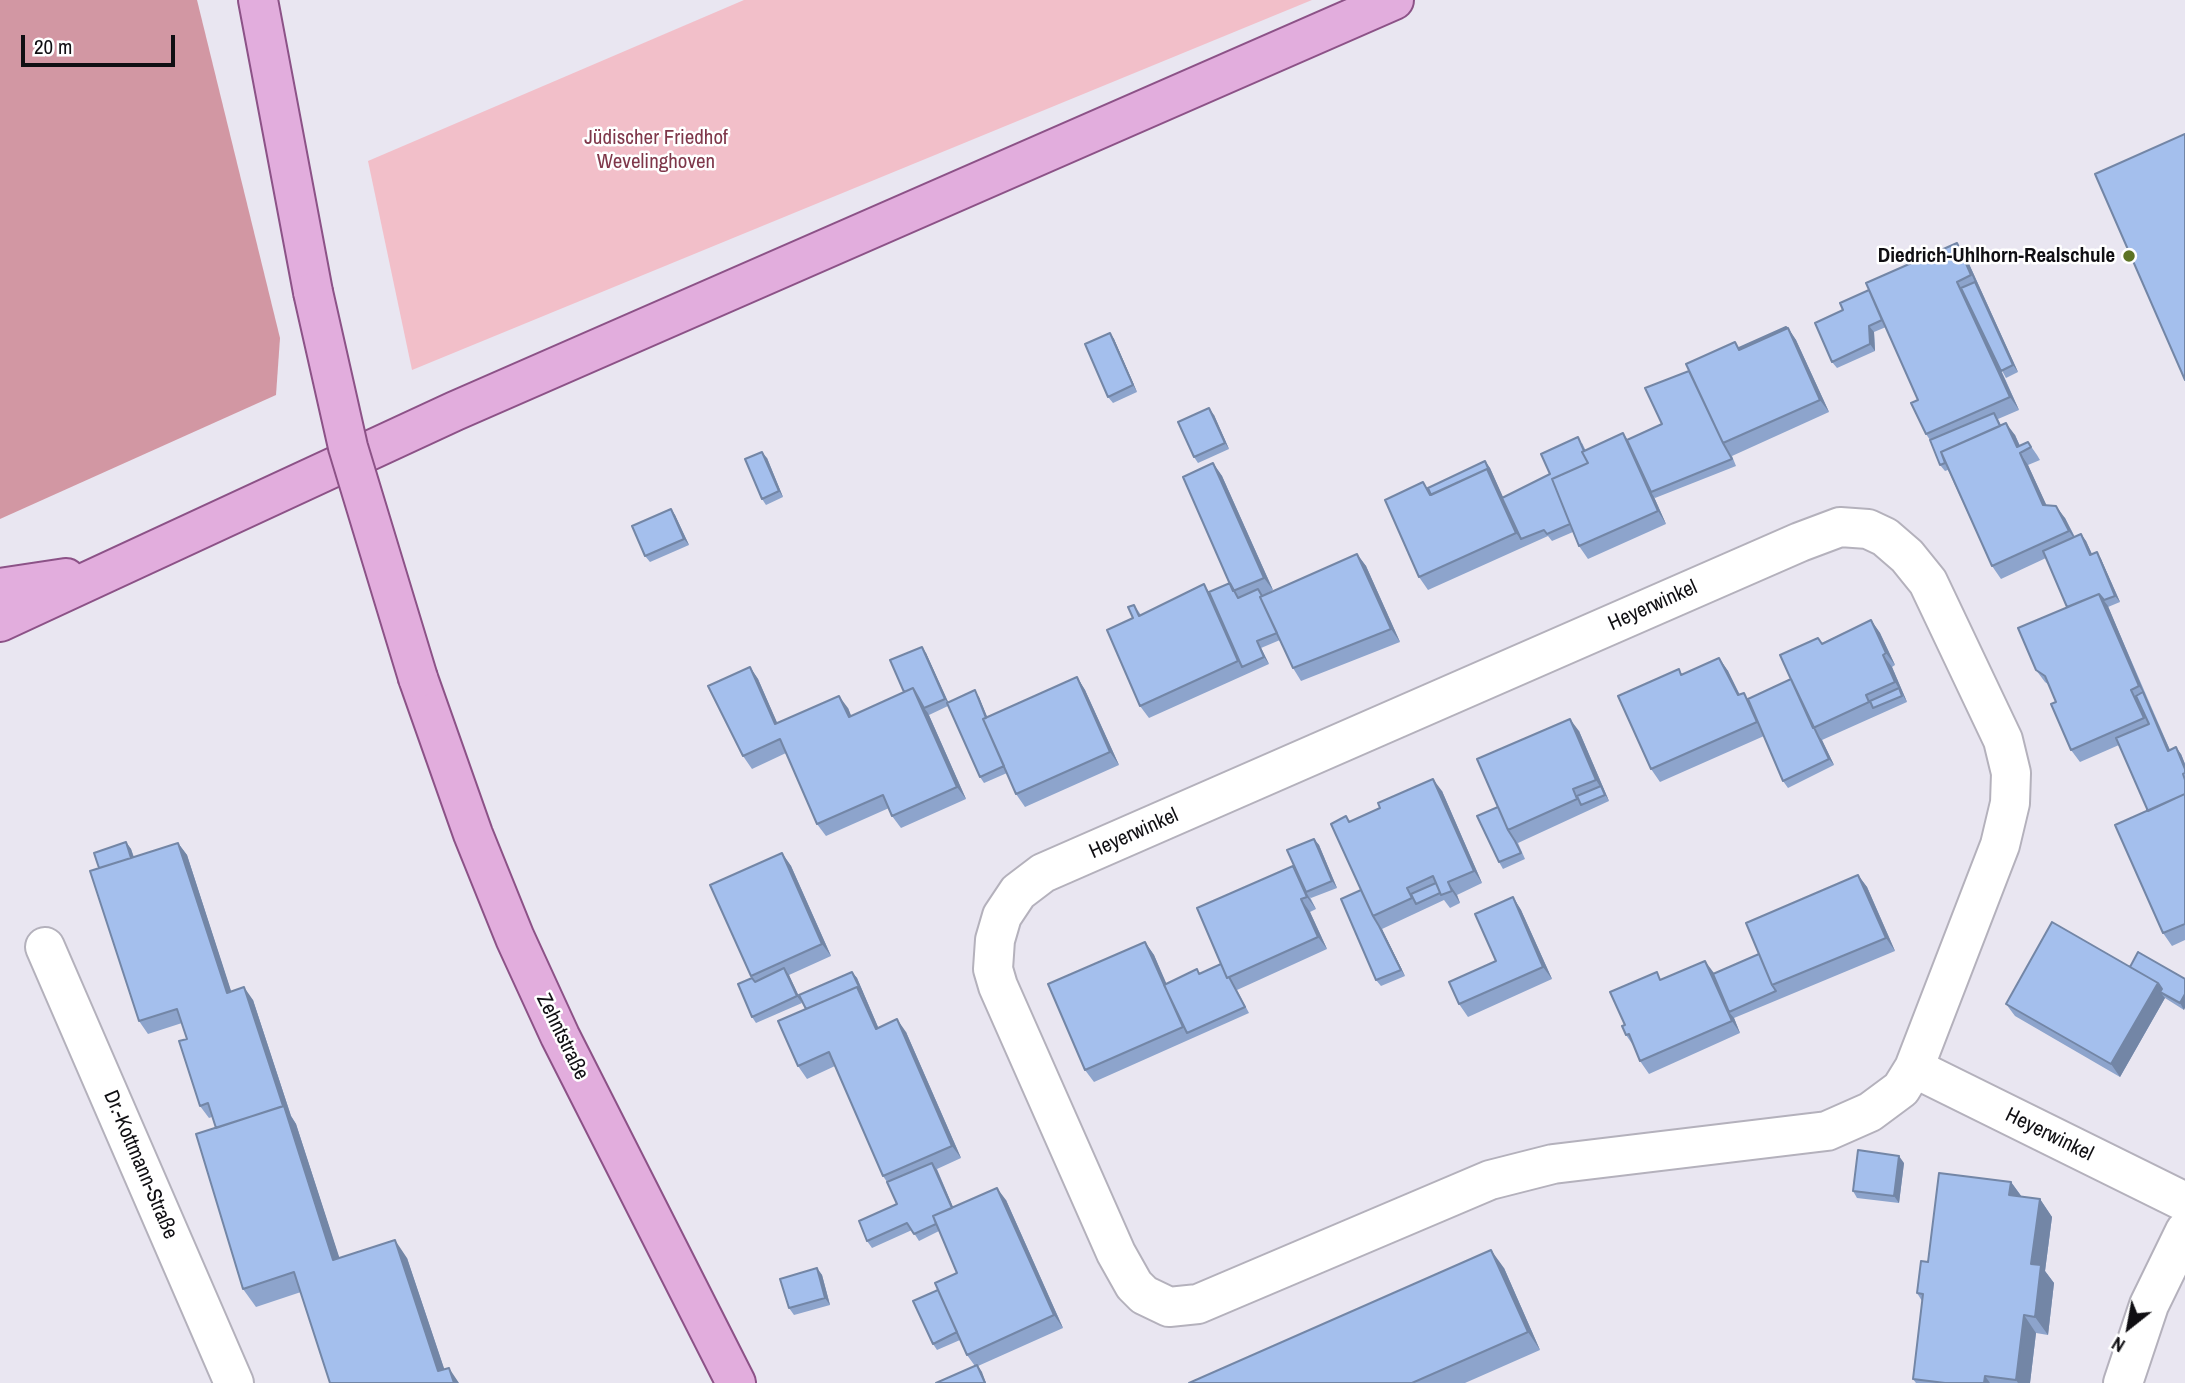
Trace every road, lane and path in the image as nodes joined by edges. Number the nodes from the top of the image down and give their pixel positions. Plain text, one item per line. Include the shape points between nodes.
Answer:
1 (258, 0) edge
2 (1394, 0) edge
3 (117, 569) junction
4 (0, 587) edge
5 (0, 622) edge
6 (45, 947) dead end
7 (1914, 1068) junction
8 (2185, 1202) edge
9 (2185, 1231) edge
10 (234, 1383) edge
11 (736, 1383) edge
12 (2123, 1383) edge

1 - 11 main road, Zehntstraße, bridge via 313,292 348,447 418,678 515,939
2 - 3 main road via 455,411
3 - 4 main road
3 - 5 main road
6 - 10 street, Dr.-Kottmann-Straße
7 - 7 street, Heyerwinkel via 2005,830 2011,773 2003,740 1928,582 1900,548 1877,532 1858,527 1821,533 1043,873 1009,905 993,953 998,986 1124,1270 1144,1295 1169,1307 1213,1298 1457,1192 1520,1171 1828,1131 1880,1105 1901,1089
7 - 8 street, Heyerwinkel
9 - 12 street via 2149,1305

